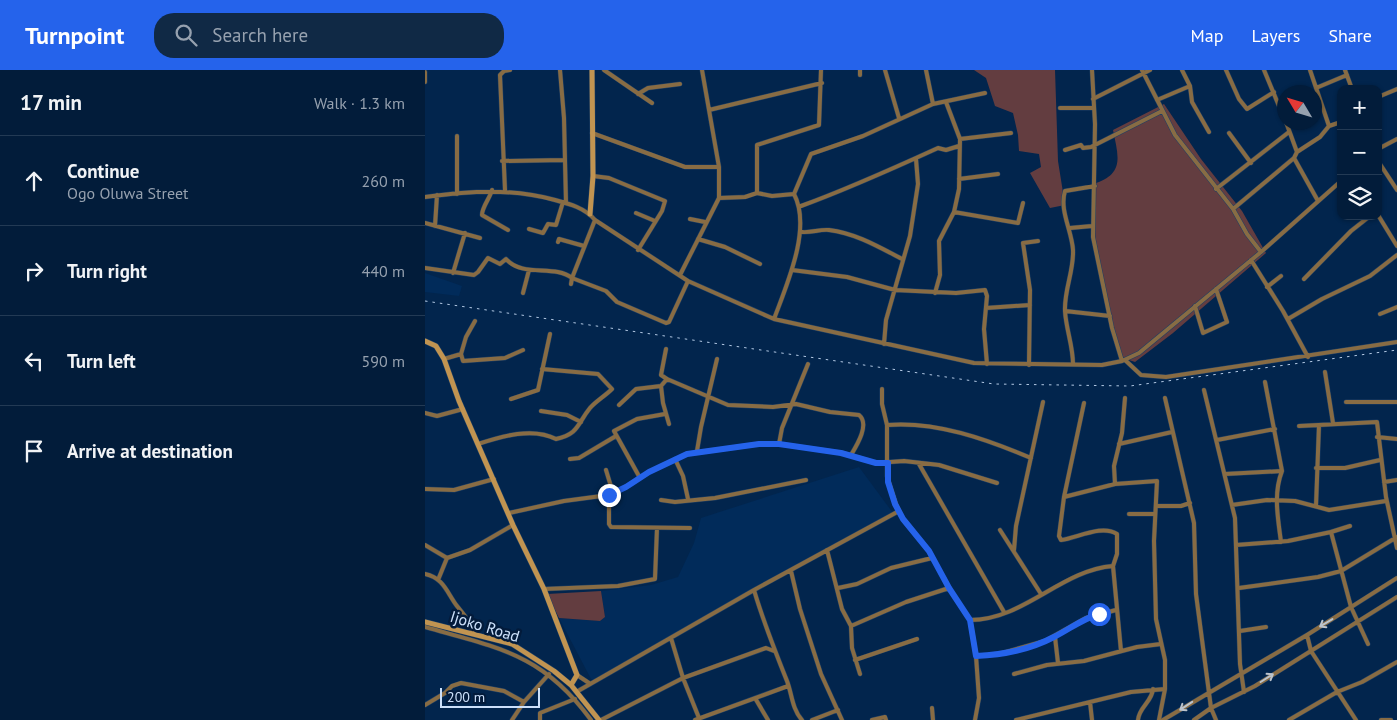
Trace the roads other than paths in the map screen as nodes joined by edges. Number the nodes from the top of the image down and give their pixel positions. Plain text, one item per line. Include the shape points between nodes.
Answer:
1 (510, 70) edge
2 (560, 70) edge
3 (592, 70) edge
4 (604, 70) edge
5 (702, 70) edge
6 (821, 70) edge
7 (885, 70) edge
8 (926, 70) edge
9 (1092, 70) edge
10 (1150, 70) edge
11 (1182, 70) edge
12 (1226, 70) edge
13 (1264, 70) edge
14 (1310, 70) edge
15 (425, 72) edge
16 (1143, 72) edge
17 (1346, 72) edge
18 (425, 82) edge
19 (822, 83) junction
20 (679, 84) dead end
21 (1315, 85) edge
22 (1322, 85) edge
23 (1351, 85) edge
24 (1190, 86) junction
25 (1397, 89) edge
26 (1274, 92) junction
27 (985, 93) dead end
28 (638, 94) junction
29 (1382, 95) edge
30 (1093, 99) junction
31 (1277, 99) edge
32 (1157, 100) junction
33 (946, 102) junction
34 (652, 103) dead end
35 (933, 104) junction
36 (1322, 106) edge
37 (1060, 108) dead end
38 (1094, 108) junction
39 (709, 110) junction
40 (1162, 110) junction
41 (899, 118) junction
42 (1337, 123) edge
43 (1329, 126) junction
44 (1209, 132) dead end
45 (1289, 132) joint
46 (592, 133) junction
47 (1011, 133) dead end
48 (1229, 133) dead end
49 (457, 136) dead end
50 (959, 139) junction
51 (1397, 139) edge
52 (1094, 145) junction
53 (959, 146) junction
54 (1382, 147) edge
55 (1065, 150) dead end
56 (1297, 152) junction
57 (1294, 158) junction
58 (916, 159) junction
59 (565, 160) junction
60 (502, 161) junction
61 (1251, 162) junction
62 (719, 167) junction
63 (1382, 167) edge
64 (998, 174) dead end
65 (593, 176) junction
66 (959, 178) junction
67 (1337, 184) edge
68 (1095, 186) junction
69 (1216, 189) junction
70 (492, 190) junction
71 (505, 190) junction
72 (1397, 190) edge
73 (757, 193) junction
74 (457, 194) junction
75 (794, 194) junction
76 (437, 196) junction
77 (425, 197) edge
78 (719, 198) junction
79 (1318, 201) junction
80 (564, 202) junction
81 (1023, 203) dead end
82 (801, 206) junction
83 (1233, 209) junction
84 (955, 212) junction
85 (637, 213) dead end
86 (590, 214) junction
87 (690, 219) dead end
88 (595, 220) junction
89 (1365, 220) edge
90 (1381, 220) edge
91 (655, 221) junction
92 (705, 222) junction
93 (425, 223) edge
94 (435, 226) junction
95 (1092, 226) junction
96 (1070, 228) junction
97 (529, 229) dead end
98 (508, 230) dead end
99 (802, 232) junction
100 (465, 233) junction
101 (480, 238) dead end
102 (698, 239) junction
103 (1038, 241) dead end
104 (558, 242) dead end
105 (584, 246) junction
106 (1397, 246) edge
107 (638, 250) junction
108 (1261, 252) junction
109 (1397, 255) edge
110 (902, 260) junction
111 (1251, 260) junction
112 (760, 264) dead end
113 (425, 268) edge
114 (529, 270) junction
115 (791, 270) junction
116 (453, 273) junction
117 (680, 275) junction
118 (1281, 276) dead end
119 (572, 278) junction
120 (1304, 279) dead end
121 (688, 281) junction
122 (571, 284) dead end
123 (1267, 287) junction
124 (1216, 288) junction
125 (895, 290) junction
126 (935, 293) junction
127 (523, 294) dead end
128 (1029, 304) junction
129 (1195, 306) junction
130 (1397, 307) edge
131 (986, 308) junction
132 (1065, 312) junction
133 (1380, 314) dead end
134 (1110, 316) junction
135 (774, 319) junction
136 (1288, 319) junction
137 (475, 321) dead end
138 (550, 334) dead end
139 (425, 341) edge
140 (1397, 342) edge
141 (883, 344) junction
142 (523, 350) dead end
143 (666, 350) dead end
144 (461, 354) junction
145 (1308, 356) junction
146 (444, 359) junction
147 (717, 360) dead end
148 (1124, 361) junction
149 (808, 364) dead end
150 (987, 364) junction
151 (1073, 364) junction
152 (1029, 365) junction
153 (542, 369) junction
154 (1325, 372) dead end
155 (667, 379) junction
156 (1265, 382) dead end
157 (661, 386) junction
158 (882, 390) dead end
159 (1204, 390) dead end
160 (708, 398) junction
161 (1125, 398) dead end
162 (1165, 398) dead end
163 (511, 400) dead end
164 (1043, 402) dead end
165 (1346, 402) dead end
166 (1397, 402) edge
167 (1084, 403) dead end
168 (793, 404) junction
169 (619, 405) dead end
170 (463, 409) junction
171 (541, 411) dead end
172 (425, 413) edge
173 (665, 414) junction
174 (581, 422) junction
175 (1333, 423) junction
176 (669, 424) dead end
177 (887, 425) junction
178 (1319, 425) junction
179 (1299, 426) dead end
180 (1275, 429) junction
181 (1172, 432) junction
182 (616, 436) junction
183 (1377, 437) junction
184 (1397, 439) edge
185 (1217, 440) junction
186 (478, 444) junction
187 (779, 444) junction
188 (1119, 444) junction
189 (697, 451) junction
190 (851, 455) junction
191 (1031, 458) junction
192 (570, 459) dead end
193 (675, 459) junction
194 (1380, 460) junction
195 (888, 463) junction
196 (919, 464) junction
197 (1317, 468) junction
198 (606, 470) dead end
199 (1282, 471) junction
200 (1225, 474) junction
201 (640, 478) junction
202 (494, 479) junction
203 (807, 480) dead end
204 (1397, 480) edge
205 (1383, 482) junction
206 (997, 483) dead end
207 (1115, 484) junction
208 (425, 489) edge
209 (611, 494) junction
210 (1064, 497) junction
211 (688, 499) junction
212 (661, 500) dead end
213 (1385, 500) junction
214 (1277, 501) junction
215 (1189, 504) junction
216 (1231, 505) junction
217 (1156, 506) junction
218 (1316, 506) junction
219 (899, 511) junction
220 (509, 513) junction
221 (1129, 514) dead end
222 (1155, 514) junction
223 (513, 525) junction
224 (1350, 526) dead end
225 (657, 528) junction
226 (690, 528) dead end
227 (1000, 530) dead end
228 (1331, 532) junction
229 (1396, 538) edge
230 (1281, 542) junction
231 (425, 545) edge
232 (1237, 546) junction
233 (1397, 548) edge
234 (827, 550) junction
235 (1014, 550) junction
236 (447, 558) junction
237 (932, 558) junction
238 (1113, 566) junction
239 (791, 571) junction
240 (1341, 571) junction
241 (425, 574) edge
242 (1397, 578) edge
243 (438, 580) junction
244 (838, 588) junction
245 (949, 588) junction
246 (1239, 588) junction
247 (544, 589) junction
248 (754, 590) junction
249 (1041, 594) junction
250 (1397, 597) edge
251 (1351, 608) junction
252 (1116, 610) junction
253 (1004, 612) junction
254 (970, 620) junction
255 (1358, 620) junction
256 (847, 621) junction
257 (425, 622) edge
258 (855, 622) junction
259 (851, 626) junction
260 (425, 627) edge
261 (1266, 627) dead end
262 (1240, 631) junction
263 (473, 633) junction
264 (1307, 635) junction
265 (1055, 636) junction
266 (671, 638) junction
267 (494, 639) junction
268 (917, 639) dead end
269 (1161, 644) junction
270 (1368, 644) dead end
271 (491, 645) junction
272 (774, 651) junction
273 (1121, 651) junction
274 (1311, 651) junction
275 (976, 656) junction
276 (855, 660) junction
277 (1397, 662) edge
278 (1058, 663) junction
279 (1241, 672) junction
280 (549, 674) junction
281 (860, 674) dead end
282 (1014, 674) dead end
283 (577, 675) junction
284 (683, 678) junction
285 (589, 683) junction
286 (571, 684) junction
287 (788, 686) junction
288 (1153, 689) junction
289 (1165, 689) junction
290 (1210, 690) junction
291 (578, 691) junction
292 (1244, 692) junction
293 (1337, 692) junction
294 (755, 698) junction
295 (575, 699) junction
296 (524, 702) junction
297 (1090, 702) junction
298 (425, 705) edge
299 (932, 708) dead end
300 (1211, 708) junction
301 (838, 710) junction
302 (513, 719) edge
303 (696, 719) edge
304 (539, 720) edge
305 (591, 720) edge
306 (600, 720) edge
307 (768, 720) edge
308 (802, 720) edge
309 (812, 720) edge
310 (842, 720) edge
311 (872, 720) edge
312 (886, 720) edge
313 (933, 720) edge
314 (975, 720) edge
315 (1016, 720) edge
316 (1092, 720) edge
317 (1138, 720) edge
318 (1161, 720) edge
319 (1195, 720) edge
320 (1217, 720) edge
321 (1289, 720) edge
322 (1356, 720) edge
323 (1381, 720) edge
324 (1391, 720) edge

1 - 60 street via 500,75
2 - 59 street
3 - 46 street
4 - 28 street
5 - 39 street
6 - 19 street
7 - 41 street
8 - 35 street
9 - 30 street
10 - 16 street
11 - 24 street
12 - 26 street via 1247,109
13 - 26 street
14 - 21 street
15 - 18 street
16 - 30 street
16 - 32 street
17 - 22 street
17 - 23 street
19 - 39 street
19 - 73 street via 819,125 757,145
20 - 28 street via 648,88
24 - 32 street
24 - 44 street via 1192,102
25 - 29 street
26 - 31 street
27 - 33 street
28 - 34 street
30 - 38 street
32 - 40 street
33 - 35 street
33 - 50 street
35 - 41 street
36 - 43 street
37 - 38 street
38 - 52 street
39 - 62 street
40 - 52 street
40 - 69 street via 1175,135
41 - 75 street via 863,136 811,154
42 - 43 street
43 - 56 street via 1320,137
45 - 56 street
45 - 61 street
46 - 62 street via 685,167
46 - 65 street
47 - 50 street
48 - 61 street
49 - 74 street
50 - 53 street
51 - 54 street
52 - 55 street
52 - 68 street
53 - 58 street via 946,150 938,148
53 - 66 street
56 - 57 street
57 - 79 street
57 - 83 street
58 - 82 street
58 - 110 street via 918,184 908,248
59 - 60 street
59 - 80 street
60 - 71 street
61 - 69 street
62 - 78 street
63 - 72 street
64 - 66 street
65 - 86 street
65 - 91 street via 609,178 665,201
66 - 84 street
67 - 79 street
68 - 95 street
68 - 96 street via 1065,191 1065,220
69 - 83 street
70 - 71 street
70 - 74 street
70 - 98 street via 482,215
71 - 80 street
73 - 75 street via 772,196
73 - 78 street
74 - 76 street
75 - 82 street
76 - 77 street
76 - 94 street
78 - 92 street
79 - 108 street
80 - 86 street
80 - 97 street via 556,225 548,224 543,233
81 - 84 street via 1018,223
82 - 99 street
83 - 108 street
84 - 126 street via 939,241 940,275
85 - 91 street
86 - 88 street
87 - 92 street
88 - 105 street
88 - 107 street
89 - 120 street
90 - 106 street
91 - 107 street
92 - 102 street
93 - 94 street
94 - 100 street
95 - 96 street
95 - 134 street via 1095,256
96 - 132 street via 1073,262 1065,294
99 - 110 street via 847,233
99 - 115 street
100 - 101 street
100 - 116 street
102 - 112 street via 725,247
102 - 117 street
103 - 128 street via 1023,243 1031,290
104 - 105 street via 559,239
105 - 119 street
107 - 117 street
108 - 111 street
109 - 136 street via 1370,276
110 - 125 street
111 - 123 street
111 - 124 street
113 - 116 street
114 - 116 street via 511,265 506,259 500,264 488,258 473,275
114 - 119 street via 566,274
114 - 127 street
115 - 125 street via 847,277
115 - 135 street
117 - 121 street
118 - 123 street
119 - 121 street via 607,290 617,302 666,324
119 - 122 street
121 - 135 street
123 - 136 street
124 - 129 street
124 - 129 street via 1227,322 1203,332
125 - 126 street
125 - 141 street
126 - 131 street via 985,290
128 - 131 street
128 - 152 street
129 - 148 street via 1153,343
130 - 133 street
131 - 150 street
132 - 134 street
132 - 151 street
134 - 148 street
135 - 141 street
136 - 145 street
137 - 144 street
138 - 153 street
139 - 146 street via 436,346
140 - 145 street
141 - 150 street
142 - 144 street via 505,358 486,361 463,362
143 - 155 street via 661,375
144 - 146 street
145 - 148 street via 1166,377 1141,375
146 - 170 street
147 - 160 street
148 - 151 street via 1107,365
149 - 168 street
150 - 152 street
151 - 152 street
153 - 163 street via 539,390
153 - 174 street via 598,374 611,387 591,405
154 - 175 street
155 - 157 street
155 - 160 street
156 - 180 street
157 - 169 street via 636,389
157 - 173 street
158 - 177 street
159 - 185 street
160 - 168 street via 735,406
160 - 189 street
161 - 188 street
162 - 181 street
164 - 191 street
165 - 166 street
167 - 210 street
168 - 187 street
168 - 190 street via 861,416 863,428
170 - 172 street via 437,416
170 - 186 street
171 - 174 street via 567,415
173 - 176 street
173 - 182 street via 633,420 615,428
174 - 186 street via 564,438 530,433
175 - 178 street
175 - 183 street via 1375,421
177 - 191 street via 947,429
177 - 195 street
178 - 179 street
178 - 197 street
180 - 185 street
180 - 199 street
181 - 188 street
181 - 215 street
182 - 192 street via 579,458
182 - 201 street
183 - 184 street
183 - 194 street
185 - 200 street
186 - 202 street
187 - 189 street
187 - 190 street
188 - 207 street via 1114,466
189 - 193 street
190 - 195 street via 876,463
191 - 235 street
193 - 201 street
193 - 211 street
194 - 197 street via 1345,468
194 - 205 street
195 - 196 street via 904,461
195 - 219 street via 889,488
196 - 206 street via 939,465
196 - 253 street
197 - 218 street
198 - 209 street
199 - 200 street
199 - 214 street via 1277,484
200 - 216 street
201 - 209 street
202 - 208 street via 454,490
202 - 220 street
203 - 211 street via 715,498
204 - 205 street
205 - 213 street
207 - 210 street
207 - 217 street via 1155,480
209 - 220 street
209 - 225 street via 611,527
210 - 238 street via 1059,525 1061,540 1092,532 1114,532 1119,539
211 - 212 street via 675,502
213 - 218 street via 1334,510
213 - 229 street
214 - 216 street
214 - 218 street
214 - 230 street
215 - 217 street
215 - 290 street via 1194,531 1196,594
216 - 232 street
217 - 222 street
219 - 234 street
219 - 237 street
220 - 223 street
221 - 222 street
222 - 269 street via 1156,619
223 - 236 street via 470,550
223 - 247 street
224 - 228 street
225 - 226 street
225 - 247 street via 655,579 618,586
227 - 235 street
228 - 230 street
228 - 240 street
229 - 233 street
229 - 240 street
230 - 232 street
231 - 236 street
232 - 246 street
234 - 239 street
234 - 244 street
235 - 249 street
236 - 243 street
237 - 244 street via 891,568 857,584
237 - 245 street
238 - 249 street via 1086,572
238 - 252 street
239 - 248 street
239 - 301 street via 821,674
240 - 246 street
240 - 251 street
241 - 243 street
242 - 251 street
243 - 263 street via 471,624
244 - 256 street
245 - 254 street
245 - 258 street
246 - 262 street
247 - 283 street
248 - 266 street
248 - 272 street
249 - 253 street via 1024,606
250 - 255 street
251 - 255 street
251 -> 264 street
252 - 265 street via 1086,618
252 - 273 street
253 - 254 street
254 - 275 street
255 - 270 street
255 - 274 street
256 - 258 street
256 - 259 street
257 - 263 street, Ijoko Road
258 - 259 street
259 - 276 street
260 - 271 street
261 - 262 street
262 - 279 street
263 - 267 street, Ijoko Road
264 - 274 street
264 - 279 street
265 - 275 street via 999,654
265 - 278 street
266 - 284 street
266 - 285 street
267 - 271 street
267 - 286 street, Ijoko Road via 512,644
268 - 276 street
269 - 273 street
269 - 289 street via 1165,660
271 - 280 street via 517,654
272 - 284 street via 766,648
272 - 287 street
273 - 278 street via 1089,660
292 -> 274 street
274 - 293 street
275 - 314 street via 979,698
276 - 281 street
277 - 293 street
278 - 282 street
279 - 290 street
279 - 292 street
280 - 295 street
280 - 296 street
283 - 285 street
283 - 286 street
284 - 303 street
284 - 306 street
285 - 291 street
286 - 291 street, Ijoko Road
287 - 294 street
287 - 308 street via 795,712
288 - 289 street
288 - 297 street
288 - 317 street via 1150,700 1138,714
289 - 318 street
290 - 300 street
290 -> 318 street
291 - 306 street, Ijoko Road
292 - 300 street
293 - 321 street
293 - 322 street
294 - 303 street
294 - 307 street
295 - 304 street via 540,713
295 - 305 street
296 - 298 street via 504,691 461,683
296 - 302 street
297 - 315 street
297 - 316 street
299 - 313 street
300 - 319 street
300 - 320 street
301 - 309 street
301 - 310 street
311 - 312 street
323 - 324 street

